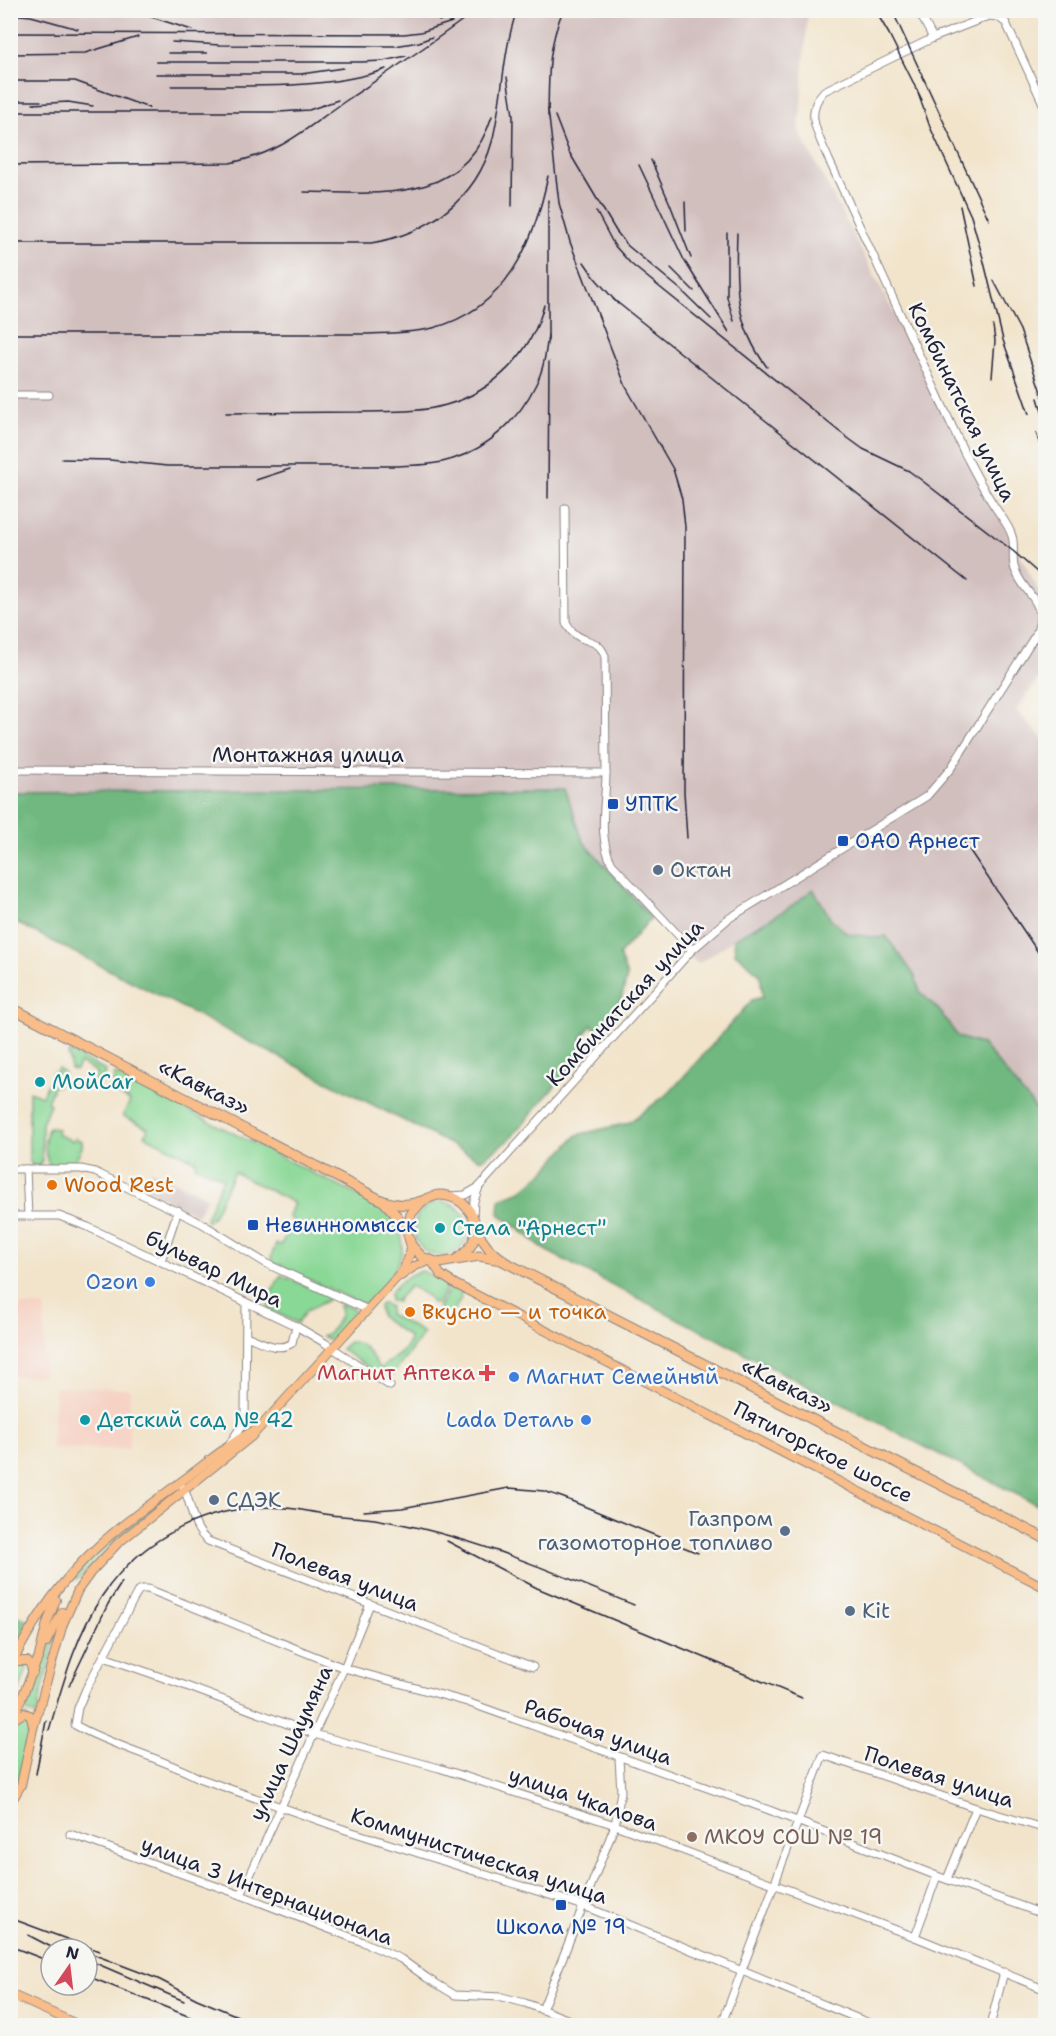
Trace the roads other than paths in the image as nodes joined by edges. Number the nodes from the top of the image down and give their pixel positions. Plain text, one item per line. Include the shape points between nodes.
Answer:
1 (918, 10) edge
2 (933, 38) junction
3 (1046, 110) edge
4 (10, 395) edge
5 (49, 395) dead end
6 (565, 508) dead end
7 (10, 770) edge
8 (606, 773) junction
9 (692, 950) junction
10 (10, 1007) edge
11 (10, 1169) edge
12 (26, 1169) junction
13 (479, 1187) junction
14 (448, 1196) junction
15 (381, 1200) junction
16 (422, 1201) junction
17 (178, 1210) junction
18 (10, 1216) edge
19 (28, 1216) junction
20 (473, 1216) junction
21 (475, 1228) junction
22 (407, 1231) junction
23 (411, 1245) junction
24 (455, 1260) junction
25 (161, 1261) junction
26 (431, 1261) junction
27 (511, 1265) junction
28 (396, 1279) junction
29 (455, 1284) junction
30 (246, 1303) junction
31 (368, 1310) junction
32 (296, 1326) junction
33 (246, 1336) junction
34 (333, 1348) junction
35 (390, 1386) dead end
36 (259, 1428) junction
37 (229, 1444) junction
38 (183, 1486) junction
39 (1046, 1539) edge
40 (64, 1584) junction
41 (1046, 1588) edge
42 (78, 1590) junction
43 (370, 1604) junction
44 (39, 1656) junction
45 (104, 1657) junction
46 (12, 1666) edge
47 (533, 1667) dead end
48 (344, 1668) junction
49 (33, 1673) junction
50 (12, 1723) edge
51 (33, 1729) junction
52 (314, 1734) junction
53 (619, 1758) junction
54 (10, 1804) edge
55 (280, 1807) junction
56 (976, 1808) junction
57 (797, 1821) junction
58 (615, 1825) junction
59 (1046, 1829) edge
60 (70, 1834) dead end
61 (937, 1876) junction
62 (947, 1879) junction
63 (773, 1884) junction
64 (241, 1895) junction
65 (584, 1906) junction
66 (1046, 1914) edge
67 (915, 1937) junction
68 (742, 1970) junction
69 (1005, 1972) junction
70 (1046, 1990) edge
71 (10, 1995) edge
72 (542, 2010) junction
73 (81, 2025) edge
74 (585, 2025) edge
75 (721, 2025) edge
76 (876, 2025) edge
77 (990, 2025) edge

1 - 2 street
2 - 3 street, Комбинатская улица via 989,16 998,17 1006,23
2 - 9 street, Комбинатская улица via 824,91 816,99 813,117 829,160 964,452 1012,536 1013,563 1019,579 1034,597 1040,626 951,768 927,796 728,919
4 - 5 street
6 - 8 street via 566,623 576,636 602,647 605,656
7 - 8 street, Монтажная улица
8 - 9 street via 606,852 612,864
9 - 13 street, Комбинатская улица
10 - 15 highway, «Кавказ»
11 - 12 street, бульвар Мира
12 - 17 street, бульвар Мира via 92,1171
12 - 19 street
13 - 14 street via 465,1195
13 - 20 street
14 - 16 highway, «Кавказ»
14 - 20 highway via 463,1203
15 - 16 highway, «Кавказ» via 404,1204
15 - 22 highway, «Кавказ»
16 - 22 highway via 411,1214
17 - 25 street
17 - 31 street, бульвар Мира via 267,1264
18 - 19 street, бульвар Мира
19 - 25 street, бульвар Мира via 67,1218
20 - 21 highway, «Кавказ»
21 - 24 highway via 468,1250
21 - 27 highway, «Кавказ» via 490,1250
22 - 23 highway, «Кавказ»
23 - 26 highway
23 - 28 main road via 407,1264
24 - 26 highway, «Кавказ»
24 - 27 highway, «Кавказ» via 490,1257
24 - 29 main road via 447,1273
25 - 30 street, бульвар Мира
26 - 28 main road
26 - 29 main road, Пятигорское шоссе via 441,1275
27 - 39 highway, «Кавказ»
28 - 31 main road
29 - 41 main road, Пятигорское шоссе
30 - 32 street, бульвар Мира
30 - 33 street
31 - 34 main road
32 - 33 street via 292,1343 285,1347
32 - 34 street, бульвар Мира
33 - 37 street via 245,1415
34 - 35 street, бульвар Мира
34 - 36 main road
36 - 37 main road
36 - 38 main road via 242,1445
37 - 38 main road
38 - 40 main road via 101,1544
38 - 42 main road via 108,1551
38 - 43 street, Полевая улица via 195,1525 208,1541
40 - 42 street
40 - 44 main road via 47,1623
40 - 46 main road
42 - 44 main road
42 - 51 main road via 57,1641
43 - 47 street, Полевая улица
43 - 48 street, улица Шаумяна
44 - 49 main road
45 - 48 street, Рабочая улица via 138,1591 148,1589
45 - 52 street, улица Чкалова
45 - 55 street, Коммунистическая улица via 86,1689 75,1725
46 - 49 main road via 17,1661 27,1661
48 - 52 street, улица Шаумяна
48 - 53 street, Рабочая улица via 467,1702
49 - 50 main road
50 - 51 main road via 24,1713 33,1719
51 - 54 main road via 21,1785
52 - 55 street, улица Шаумяна
52 - 58 street, улица Чкалова via 439,1768
53 - 57 street, Рабочая улица
53 - 58 street via 621,1792
55 - 64 street, улица Шаумяна
55 - 65 street, Коммунистическая улица
56 - 57 street, Полевая улица via 822,1755
56 - 59 street, Полевая улица
56 - 62 street
57 - 61 street, Рабочая улица
57 - 63 street
58 - 63 street, улица Чкалова
58 - 65 street
60 - 64 street, улица 3 Интернационала
61 - 62 street, Рабочая улица
61 - 67 street
62 - 66 street, Рабочая улица
63 - 67 street, улица Чкалова
63 - 68 street
64 - 72 street, улица 3 Интернационала via 401,1959 455,1995 502,1997
65 - 68 street, Коммунистическая улица
65 - 72 street
67 - 69 street, улица Чкалова
68 - 75 street
68 - 76 street, Коммунистическая улица
69 - 70 street, улица Чкалова
69 - 77 street
71 - 73 main road
72 - 74 street, улица 3 Интернационала

